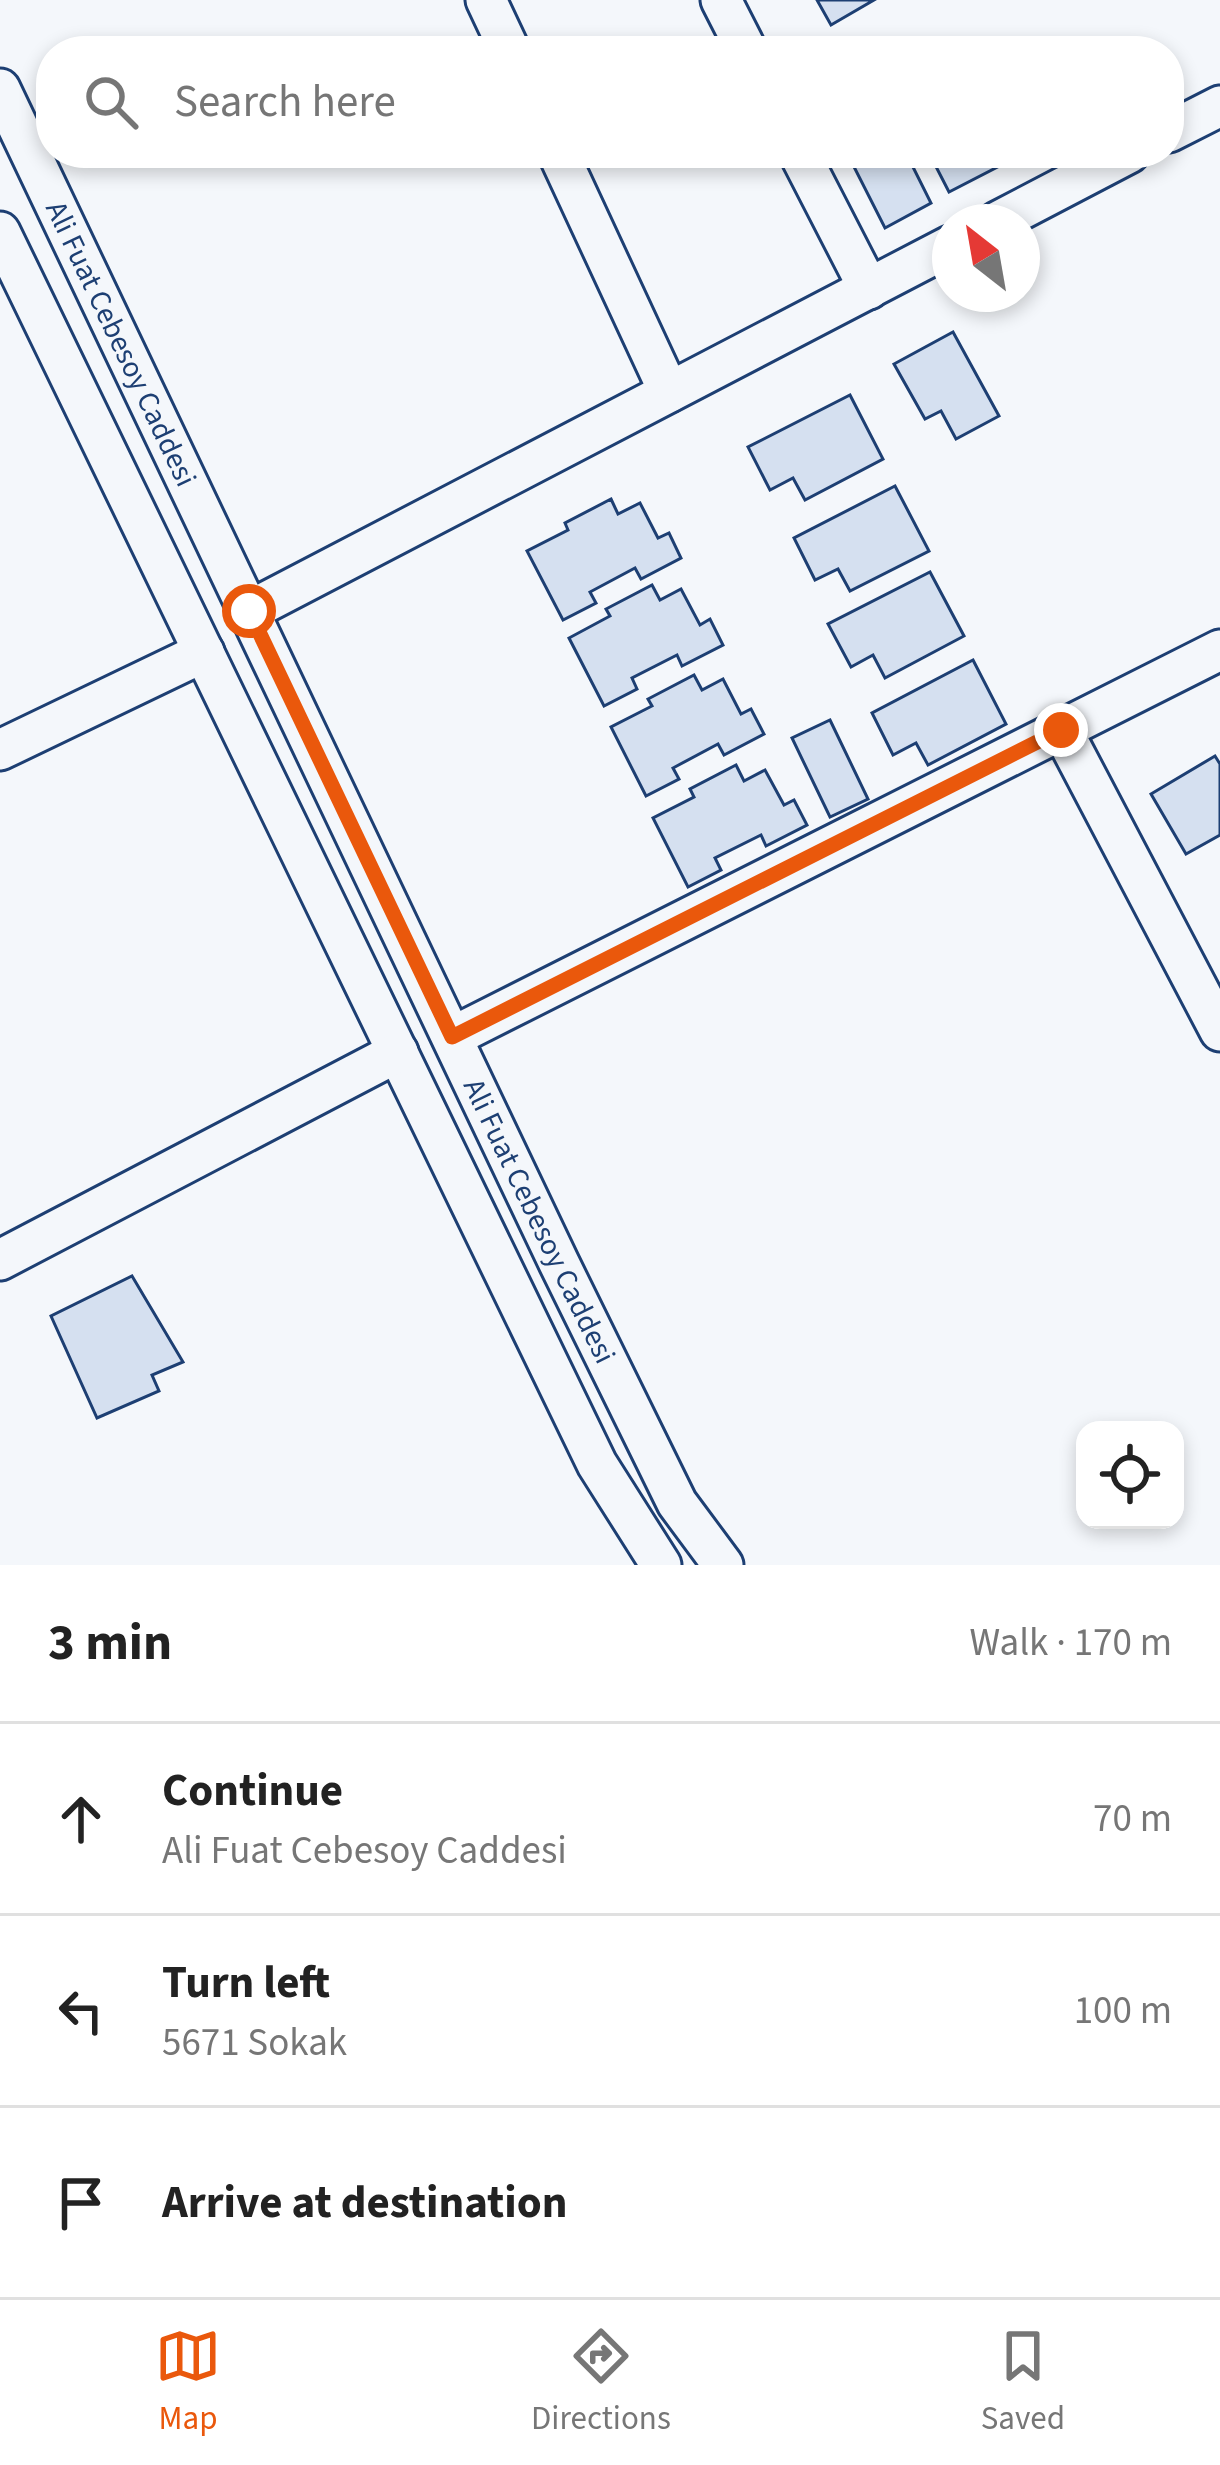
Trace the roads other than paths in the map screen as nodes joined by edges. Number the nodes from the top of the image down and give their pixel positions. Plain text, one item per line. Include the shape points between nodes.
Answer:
1 (486, 0) edge
2 (721, 0) edge
3 (503, 36) edge
4 (739, 36) edge
5 (0, 89) edge
6 (1220, 106) edge
7 (1184, 124) edge
8 (36, 164) edge
9 (38, 168) edge
10 (565, 168) edge
11 (807, 168) edge
12 (1100, 168) edge
13 (1031, 204) edge
14 (1, 235) edge
15 (932, 256) edge
16 (869, 289) junction
17 (669, 392) junction
18 (249, 611) junction
19 (1220, 650) edge
20 (203, 652) junction
21 (1061, 730) junction
22 (0, 750) edge
23 (1220, 1031) edge
24 (452, 1037) junction
25 (398, 1052) junction
26 (0, 1260) edge
27 (662, 1565) edge
28 (723, 1565) edge

1 - 3 street
2 - 4 street
5 - 8 street, Ali Fuat Cebesoy Caddesi
6 - 7 street
9 - 18 street, Ali Fuat Cebesoy Caddesi
10 - 17 street
11 - 16 street
12 - 13 street
14 - 20 street, Ali Fuat Cebesoy Caddesi
15 - 16 street
16 - 17 street
17 - 18 street
18 - 24 street, Ali Fuat Cebesoy Caddesi
19 - 21 street
20 - 22 street
20 - 25 street, Ali Fuat Cebesoy Caddesi
21 - 23 street
21 - 24 street
24 - 28 street, Ali Fuat Cebesoy Caddesi via 677,1503
25 - 26 street
25 - 27 street, Ali Fuat Cebesoy Caddesi via 597,1464

